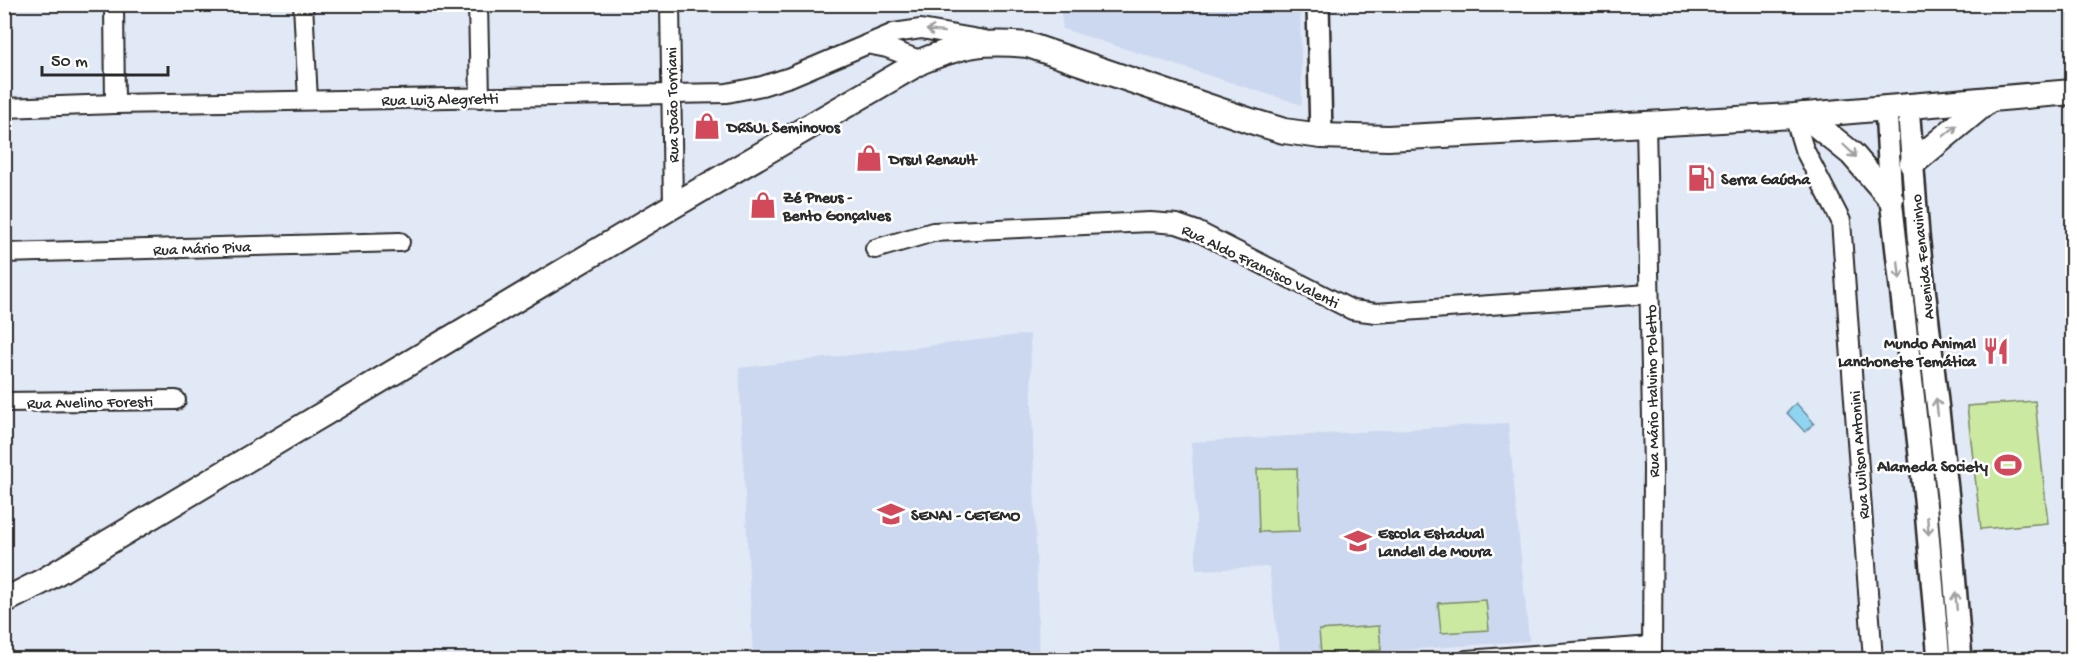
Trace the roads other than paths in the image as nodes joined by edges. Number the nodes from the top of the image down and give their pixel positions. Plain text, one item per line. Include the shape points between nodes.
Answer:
1 (114, 4) edge
2 (303, 4) edge
3 (478, 4) edge
4 (669, 4) edge
5 (1318, 4) edge
6 (993, 42) junction
7 (867, 44) junction
8 (922, 61) junction
9 (2073, 92) edge
10 (672, 95) junction
11 (480, 98) junction
12 (1990, 99) junction
13 (308, 100) junction
14 (115, 104) junction
15 (1897, 106) junction
16 (4, 108) edge
17 (1799, 116) junction
18 (1646, 123) junction
19 (1321, 136) junction
20 (1911, 164) junction
21 (1891, 199) junction
22 (673, 206) junction
23 (1918, 236) junction
24 (1896, 239) junction
25 (400, 242) dead end
26 (875, 249) dead end
27 (4, 253) edge
28 (1649, 294) junction
29 (1933, 368) junction
30 (1911, 371) junction
31 (176, 400) dead end
32 (4, 402) edge
33 (1948, 498) junction
34 (1925, 499) junction
35 (4, 601) edge
36 (1959, 627) junction
37 (1936, 628) junction
38 (1652, 653) edge
39 (1467, 660) edge
40 (1874, 660) edge
41 (1939, 660) edge
42 (1961, 660) edge

1 - 14 street
2 - 13 street
3 - 11 street
4 - 10 street, Rua João Torriani
5 - 19 street
6 -> 7 street, Rua Luiz Alegretti via 921,29 894,33
6 - 8 main road via 967,45
6 - 19 main road via 1028,45 1251,121
7 - 8 street
7 - 10 street, Rua Luiz Alegretti via 762,86 727,93
8 - 22 main road
9 - 12 main road
10 - 11 street, Rua Luiz Alegretti
10 - 22 street, Rua João Torriani
11 - 13 street, Rua Luiz Alegretti
12 - 15 main road
20 -> 12 main road
13 - 14 street, Rua Luiz Alegretti
14 - 16 street, Rua Luiz Alegretti
15 - 17 main road
15 - 20 street, Avenida Fenavinho
15 - 21 street, Avenida Fenavinho
17 - 18 main road
17 -> 21 main road via 1852,154
17 - 40 street, Rua Wilson Antonini via 1804,149 1841,221
18 - 19 main road via 1388,138
18 - 28 street, Rua Mário Italvino Poletto
20 - 23 street, Avenida Fenavinho
21 - 24 street, Avenida Fenavinho
22 - 35 main road via 43,582
23 - 24 street
23 - 29 street, Avenida Fenavinho
24 -> 30 street, Avenida Fenavinho
25 - 27 street, Rua Mário Piva
26 - 28 street, Rua Aldo Francisco Valenti via 933,232 1150,222 1177,224 1197,231 1352,310 1376,313
28 - 38 street, Rua Mário Italvino Poletto
29 - 30 street
33 -> 29 street, Avenida Fenavinho
30 - 34 street, Avenida Fenavinho
31 - 32 street, Rua Avelino Foresti
33 - 34 street
36 -> 33 street, Avenida Fenavinho
34 -> 37 street, Avenida Fenavinho
36 - 37 street
36 - 42 street, Avenida Fenavinho
37 - 41 street, Avenida Fenavinho
38 - 39 street

